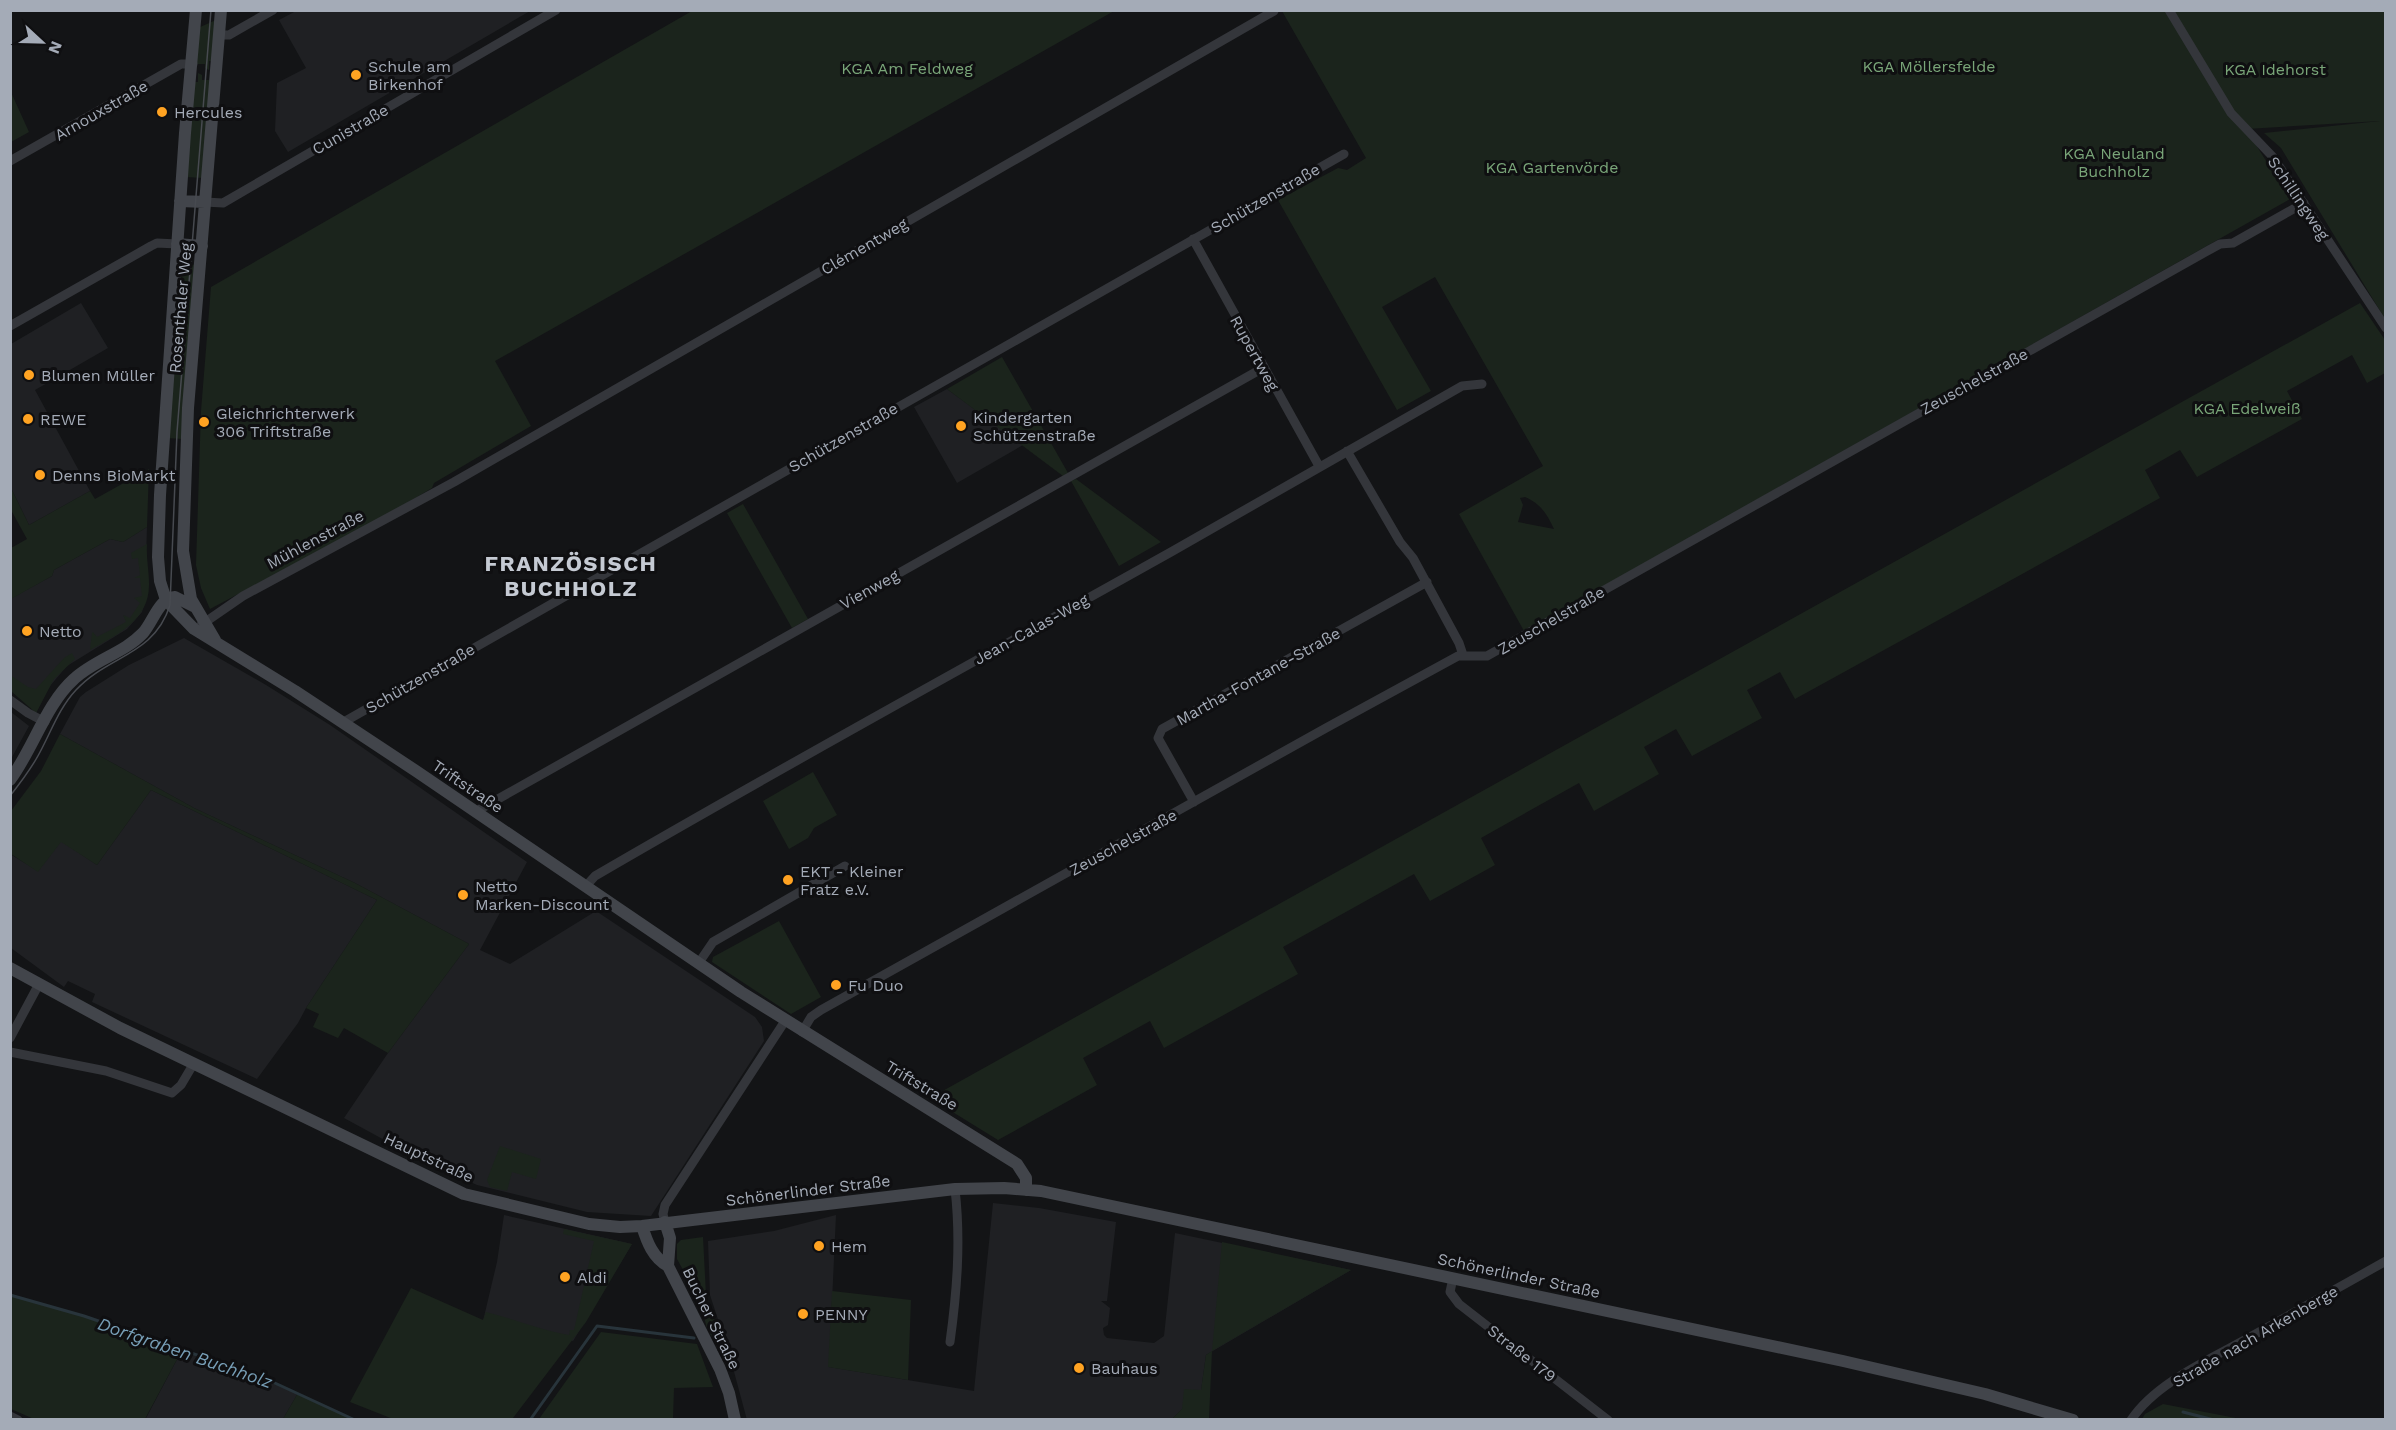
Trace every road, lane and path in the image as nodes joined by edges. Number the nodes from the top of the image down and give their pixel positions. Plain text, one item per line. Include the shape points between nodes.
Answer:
1 (196, 10) edge
2 (221, 10) edge
3 (273, 10) edge
4 (556, 10) edge
5 (2169, 10) edge
6 (1274, 11) edge
7 (219, 35) junction
8 (192, 63) junction
9 (1344, 154) dead end
10 (10, 161) edge
11 (180, 201) junction
12 (205, 202) junction
13 (2304, 203) junction
14 (1193, 239) junction
15 (177, 244) junction
16 (202, 246) junction
17 (10, 326) edge
18 (2385, 328) edge
19 (1263, 368) junction
20 (1482, 384) dead end
21 (1347, 451) junction
22 (1319, 466) junction
23 (454, 482) joint
24 (1426, 582) junction
25 (166, 600) junction
26 (195, 608) junction
27 (199, 626) junction
28 (1463, 655) junction
29 (10, 700) edge
30 (45, 722) junction
31 (342, 723) junction
32 (10, 780) edge
33 (1194, 802) junction
34 (475, 812) junction
35 (845, 866) dead end
36 (586, 886) junction
37 (698, 964) junction
38 (10, 968) edge
39 (39, 984) junction
40 (785, 1021) junction
41 (802, 1032) junction
42 (10, 1038) edge
43 (10, 1052) edge
44 (194, 1063) junction
45 (955, 1189) junction
46 (1026, 1190) junction
47 (665, 1222) junction
48 (642, 1226) junction
49 (2385, 1262) edge
50 (668, 1266) junction
51 (1453, 1278) junction
52 (950, 1342) dead end
53 (10, 1416) edge
54 (18, 1419) edge
55 (735, 1419) edge
56 (1608, 1419) edge
57 (2073, 1419) edge
58 (2131, 1419) edge

1 - 8 main road, Rosenthaler Weg
2 - 7 main road, Rosenthaler Weg
3 - 7 street via 229,35
4 - 12 street, Cunistraße via 223,203
5 - 13 street, Schillingweg via 2231,113 2273,157
6 - 23 street, Clémentweg
7 - 12 main road, Rosenthaler Weg
8 - 10 street, Arnouxstraße via 181,64
8 - 11 main road, Rosenthaler Weg
9 - 14 street, Schützenstraße
11 - 12 main road
11 - 15 main road, Rosenthaler Weg
12 - 16 main road, Rosenthaler Weg
13 - 18 street, Schillingweg
13 - 28 street, Zeuschelstraße via 2233,243 2208,250 1487,656
14 - 19 street, Rupertweg
14 - 31 street, Schützenstraße
15 - 16 main road
15 - 17 street via 151,246
15 - 25 main road, Rosenthaler Weg via 158,534 160,581
16 - 26 main road, Rosenthaler Weg via 188,408 183,551
19 - 22 street, Rupertweg
19 - 34 street, Vienweg
20 - 21 street, Jean-Calas-Weg via 1462,386
21 - 22 street, Jean-Calas-Weg
21 - 24 street
22 - 36 street, Jean-Calas-Weg via 716,806 595,876
23 - 27 street, Mühlenstraße via 243,596
24 - 28 street
24 - 33 street, Martha-Fontane-Straße via 1162,729 1158,738
25 - 26 main road via 180,598
25 - 27 main road, Triftstraße
25 - 30 main road via 136,639 75,678
26 - 27 main road, Triftstraße
27 - 31 main road, Triftstraße via 215,641
28 - 33 street, Zeuschelstraße
29 - 30 street
30 - 32 main road
31 - 34 main road, Triftstraße
33 - 41 street, Zeuschelstraße via 821,1010
34 - 36 main road, Triftstraße
35 - 37 street via 713,942
36 - 37 main road, Triftstraße
37 - 40 main road, Triftstraße
38 - 39 main road, Hauptstraße
39 - 42 street
39 - 44 main road, Hauptstraße
40 - 41 main road, Triftstraße
40 - 47 street via 664,1205
41 - 46 main road, Triftstraße via 1017,1164 1026,1178
43 - 44 street via 106,1071 172,1093 182,1085
44 - 48 main road, Hauptstraße via 464,1194 589,1224
45 - 46 main road, Schönerlinder Straße
45 - 47 main road, Schönerlinder Straße
45 - 52 street via 957,1291
46 - 51 main road, Schönerlinder Straße
47 - 48 main road, Hauptstraße
47 - 50 main road, Bucher Straße via 670,1238
48 - 50 main road, Bucher Straße via 659,1261
49 - 58 street, Straße nach Arkenberge via 2193,1369 2153,1395
50 - 55 main road, Bucher Straße via 720,1369
51 - 56 street, Straße 179 via 1450,1292 1459,1304
51 - 57 main road, Schönerlinder Straße via 1903,1374
53 - 54 street

